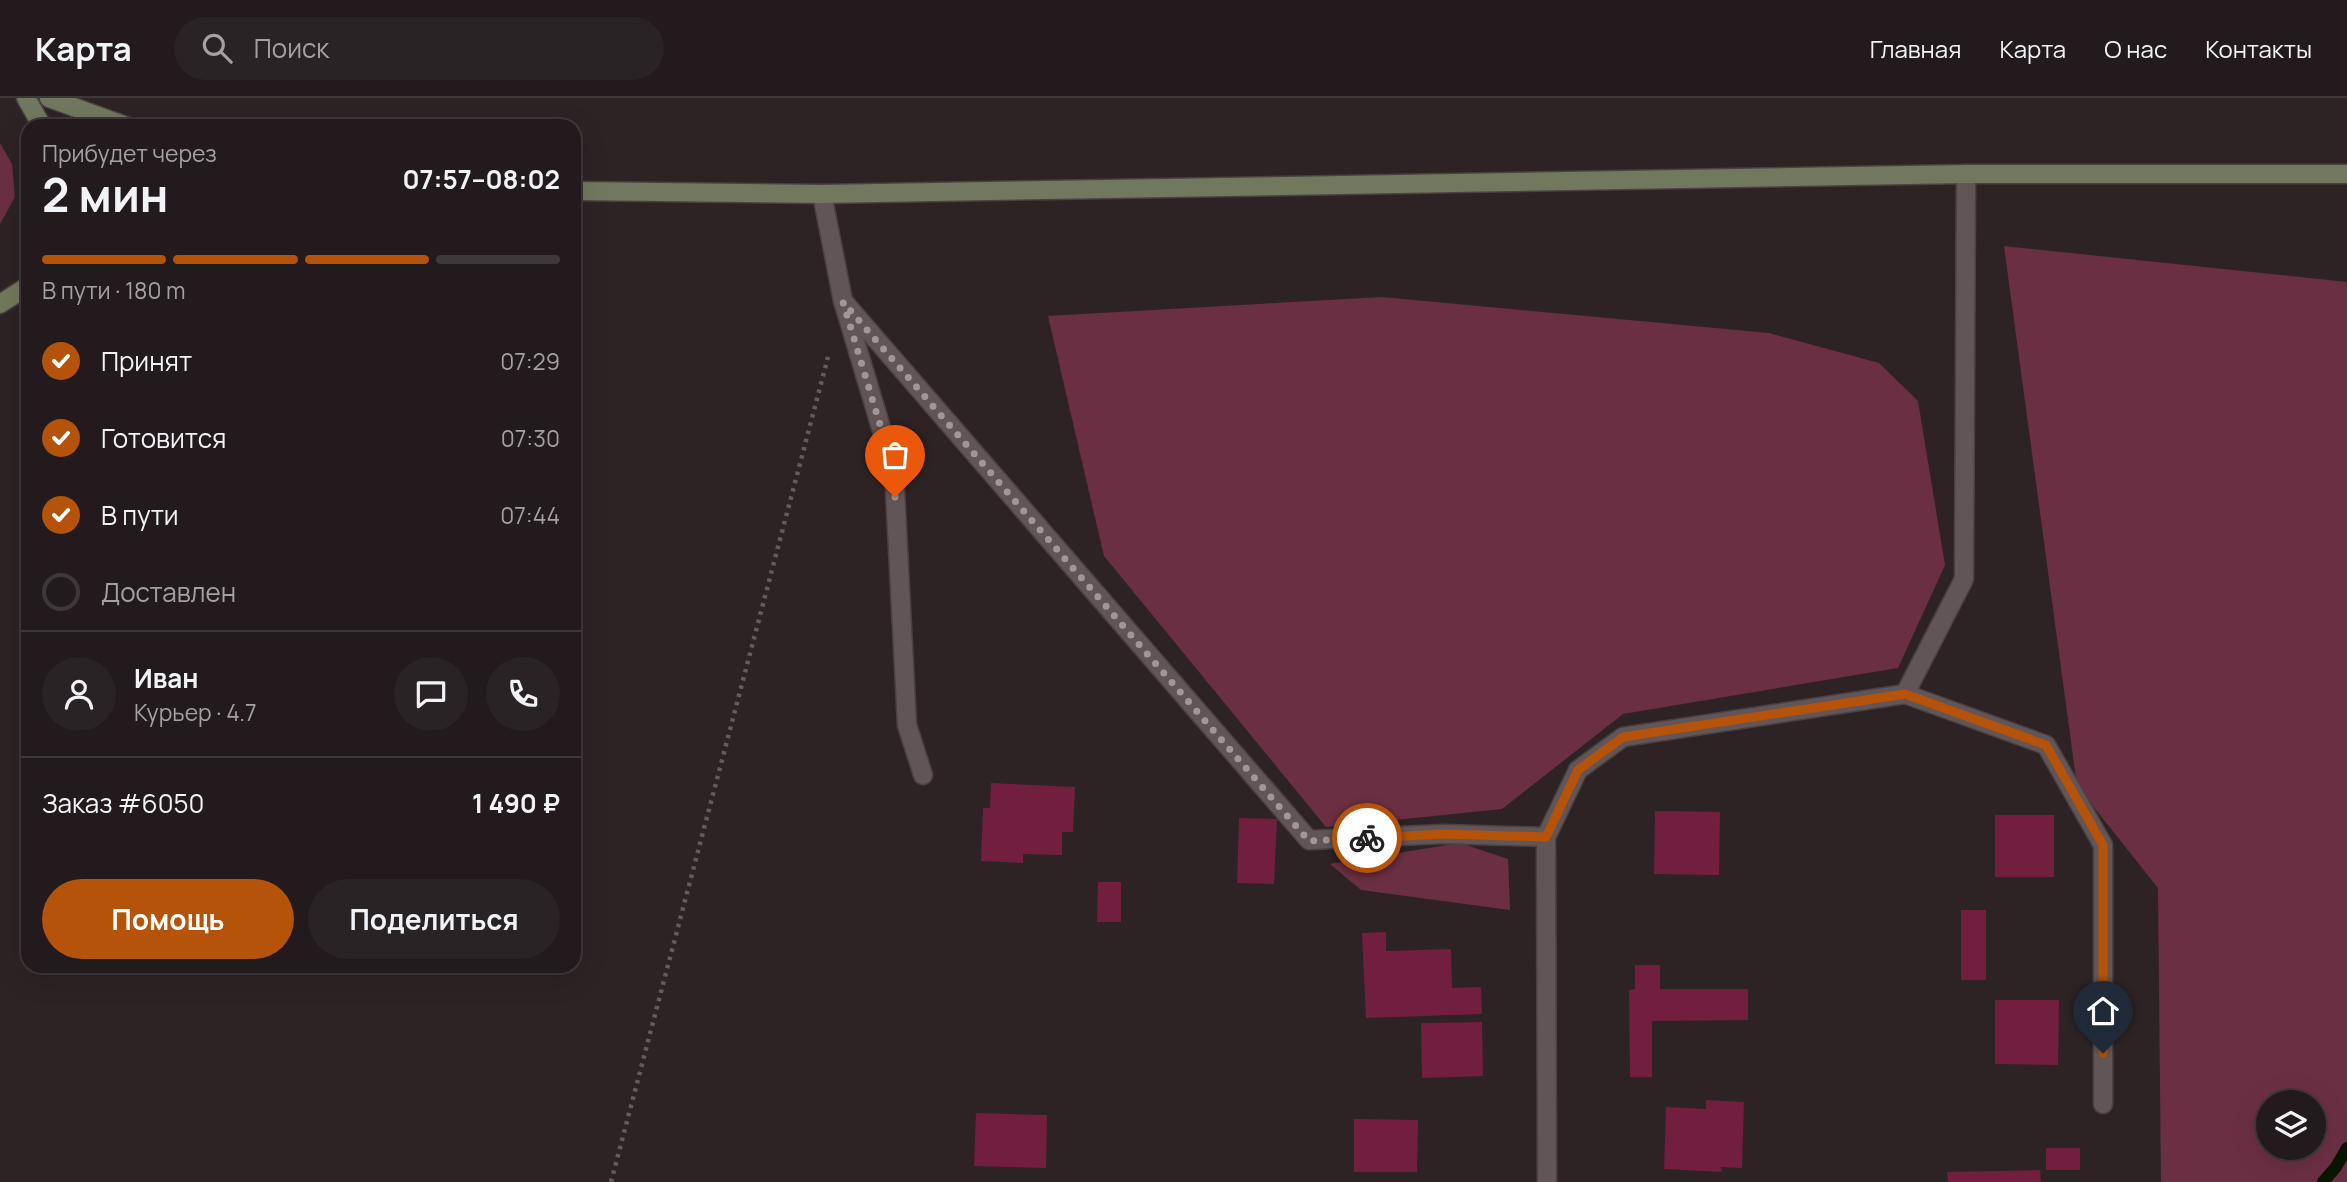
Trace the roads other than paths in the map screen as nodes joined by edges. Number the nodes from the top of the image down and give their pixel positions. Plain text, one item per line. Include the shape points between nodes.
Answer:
1 (26, 98) edge
2 (48, 98) edge
3 (37, 119) edge
4 (106, 119) edge
5 (1966, 174) junction
6 (2347, 174) edge
7 (581, 191) edge
8 (822, 194) junction
9 (21, 289) edge
10 (843, 302) junction
11 (0, 304) edge
12 (1905, 694) junction
13 (922, 775) dead end
14 (1546, 837) junction
15 (2103, 1104) dead end
16 (1547, 1182) edge

1 - 3 main road
2 - 4 main road
5 - 6 main road
5 - 8 main road
5 - 12 street via 1964,579
7 - 8 main road
8 - 10 street
9 - 11 main road
10 - 13 street via 894,471 906,725
10 - 14 street via 1309,841 1444,834
12 - 14 street via 1623,737 1578,770
12 - 15 street via 2046,745 2103,845
14 - 16 street

